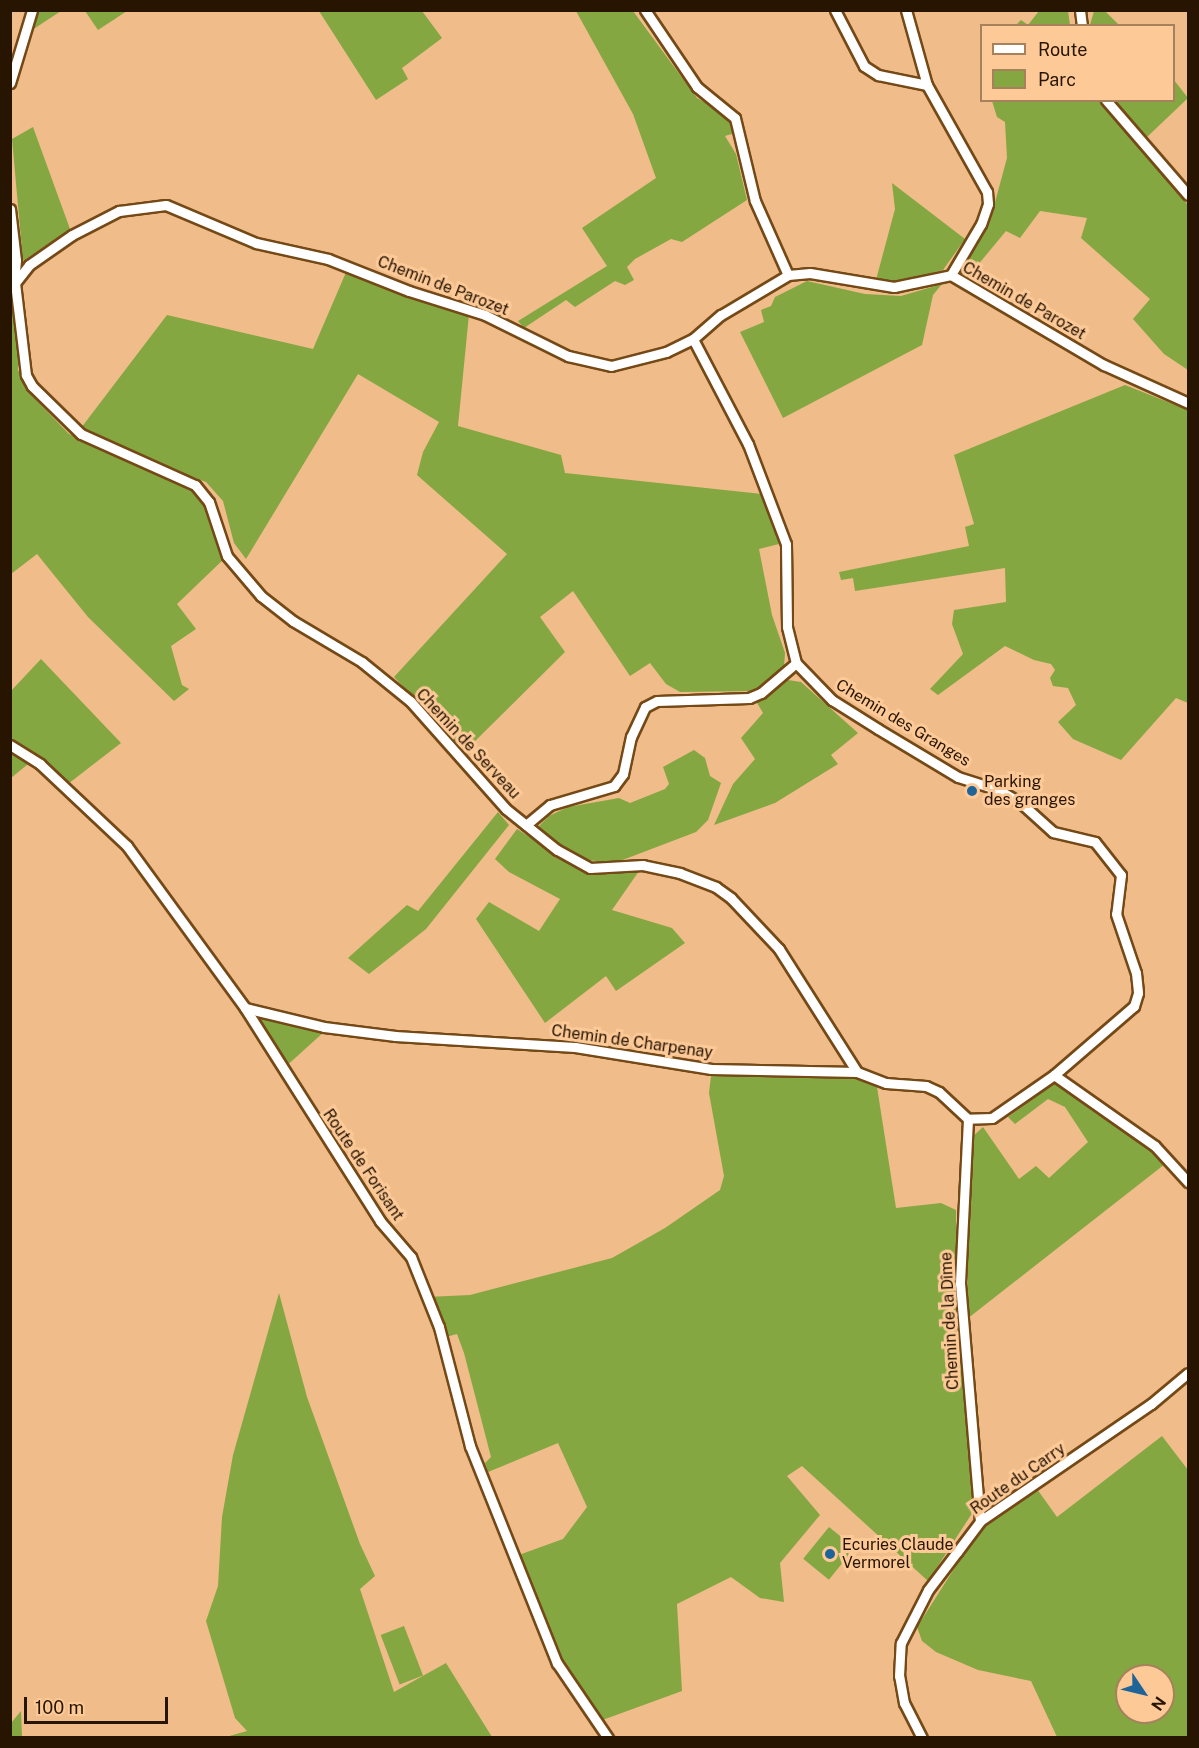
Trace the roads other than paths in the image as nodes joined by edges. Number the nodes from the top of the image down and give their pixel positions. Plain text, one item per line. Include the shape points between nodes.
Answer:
1 (32, 10) edge
2 (645, 10) edge
3 (835, 10) edge
4 (906, 10) edge
5 (10, 83) edge
6 (927, 85) junction
7 (1108, 102) edge
8 (1188, 195) edge
9 (10, 209) edge
10 (788, 275) junction
11 (951, 275) junction
12 (13, 285) edge
13 (693, 339) junction
14 (1188, 403) edge
15 (796, 663) junction
16 (10, 745) edge
17 (526, 825) junction
18 (245, 1008) junction
19 (857, 1072) junction
20 (1054, 1075) junction
21 (968, 1119) junction
22 (1188, 1182) edge
23 (1188, 1373) edge
24 (980, 1521) junction
25 (608, 1737) edge
26 (922, 1737) edge

1 - 5 street
2 - 10 street via 697,87 735,118 754,201
3 - 6 street via 864,66 878,75
4 - 6 street
6 - 11 street via 987,192 988,204 981,224
7 - 8 street
9 - 12 street, Chemin de Serveau via 16,260
10 - 11 street, Chemin de Parozet via 810,273 894,287
10 - 13 street, Chemin de Parozet via 721,315
11 - 14 street, Chemin de Parozet via 1104,365
12 - 13 street, Chemin de Parozet via 29,265 72,235 119,212 166,205 256,243 328,259 485,315 591,364 633,363
12 - 17 street, Chemin de Serveau via 21,313 23,364 32,386 81,434 195,486 209,502 227,556 261,596 293,621 362,662 410,701 506,809
13 - 15 street via 748,444 786,544 787,627
15 - 17 street via 776,682 749,698 657,700 645,707 631,737 623,774 614,786 550,806
15 - 20 street, Chemin des Granges via 832,700 878,729 958,777 999,790 1053,832 1095,842 1113,861 1121,875 1116,915 1136,973 1138,993 1126,1016
16 - 18 street, Route de Forisant via 40,764 128,846
17 - 19 street, Chemin de Serveau via 579,864 611,868 643,865 680,873 716,887 731,898 779,949
18 - 19 street, Chemin de Charpenay via 324,1027 395,1036 575,1047 711,1069
18 - 25 street, Route de Forisant via 380,1221 411,1257 439,1327 470,1446 564,1677
19 - 21 street, Chemin de Charpenay via 886,1083 926,1086 939,1092
20 - 21 street, Chemin des Granges via 992,1118
20 - 22 street via 1155,1146
21 - 24 street, Chemin de la Dîme via 960,1283
23 - 24 street, Route du Carry via 1151,1404
24 - 26 street, Route du Carry via 928,1590 901,1643 899,1676 904,1703

